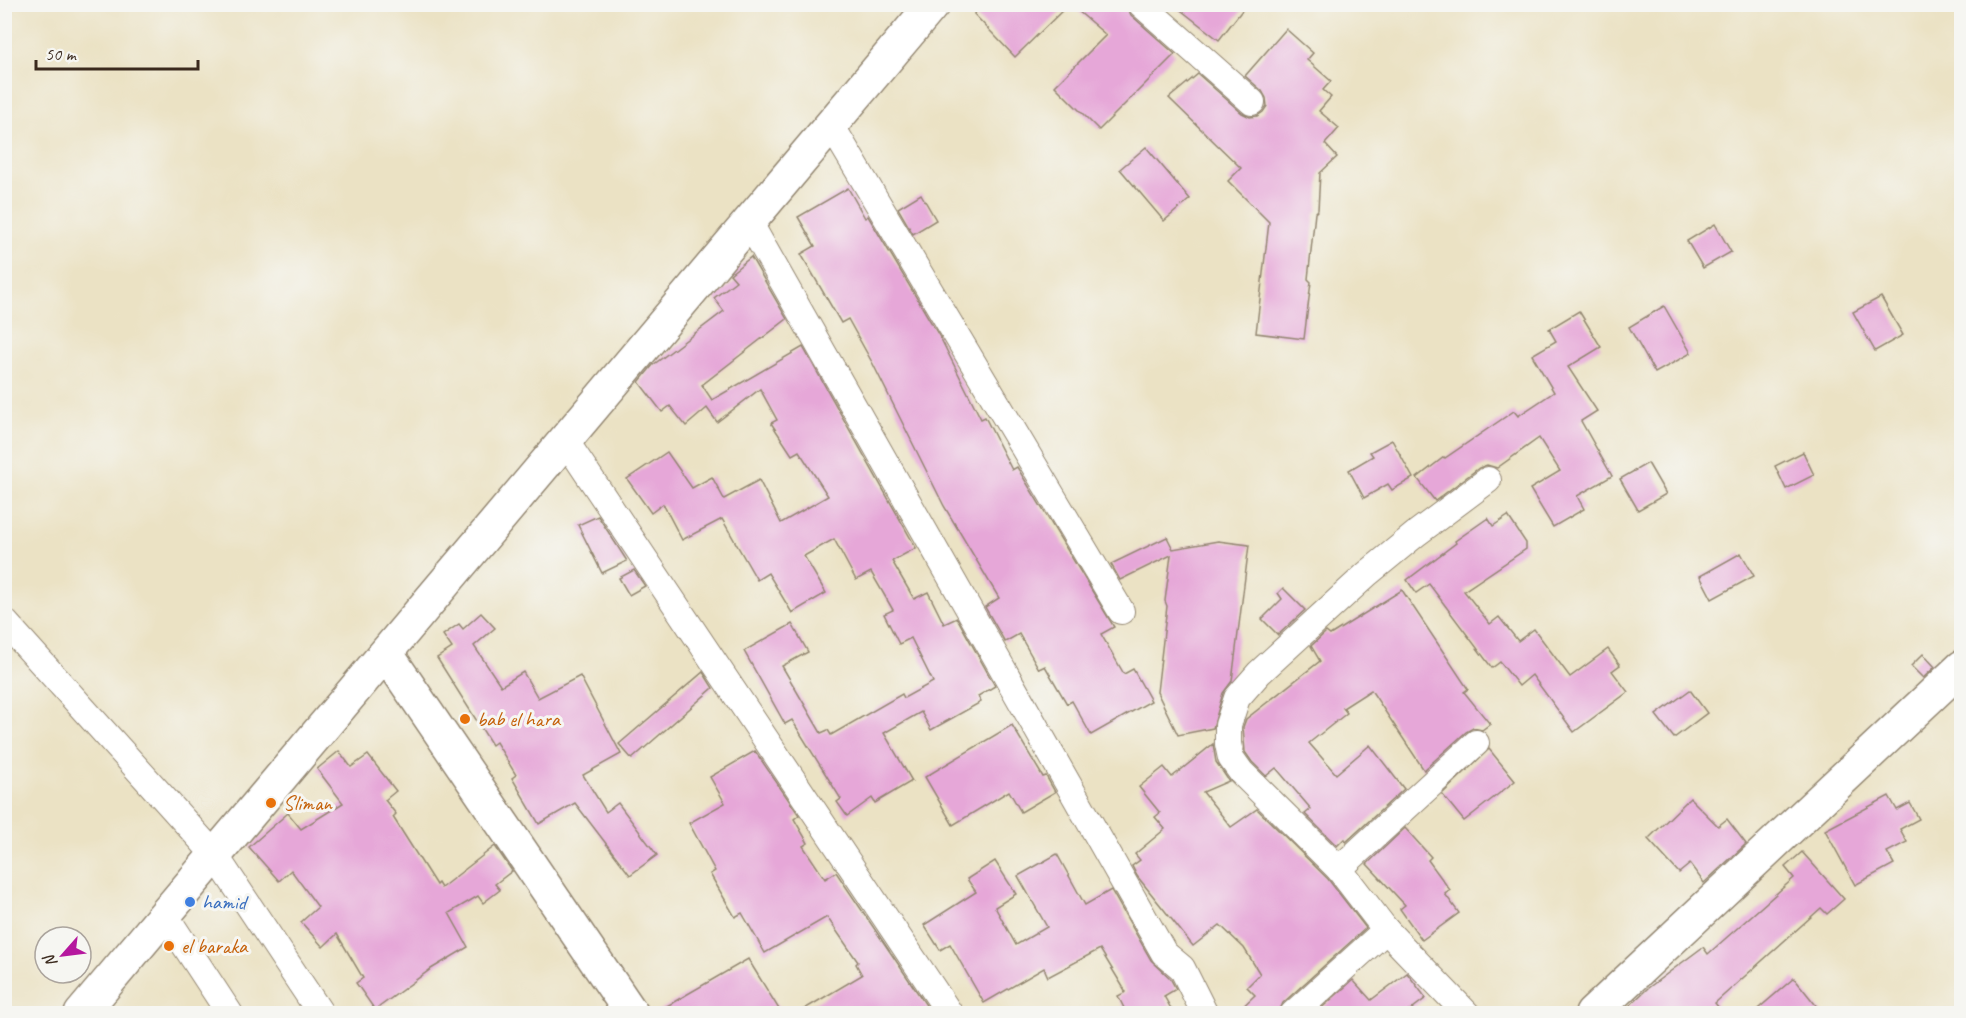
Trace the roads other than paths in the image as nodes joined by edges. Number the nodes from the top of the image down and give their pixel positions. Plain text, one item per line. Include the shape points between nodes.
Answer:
1 (933, 4) edge
2 (1141, 4) edge
3 (1252, 102) dead end
4 (831, 125) junction
5 (749, 222) junction
6 (566, 440) junction
7 (1488, 480) dead end
8 (1121, 612) dead end
9 (4, 621) edge
10 (386, 653) junction
11 (1962, 667) edge
12 (1476, 743) dead end
13 (215, 855) junction
14 (1339, 869) junction
15 (165, 915) junction
16 (1386, 930) junction
17 (81, 1014) edge
18 (230, 1014) edge
19 (321, 1014) edge
20 (632, 1014) edge
21 (950, 1014) edge
22 (1205, 1014) edge
23 (1293, 1014) edge
24 (1467, 1014) edge
25 (1592, 1014) edge

1 - 4 main road
2 - 3 street
4 - 5 main road
4 - 8 street
5 - 6 main road
5 - 22 street via 1164,953 1182,968
6 - 10 main road
6 - 21 street
7 - 14 street via 1367,574 1237,698 1228,725 1231,758
9 - 13 street
10 - 13 main road
10 - 20 main road
11 - 25 main road
12 - 14 street
13 - 15 main road
13 - 19 street
14 - 16 street
15 - 17 main road
15 - 18 street
16 - 23 street
16 - 24 street

